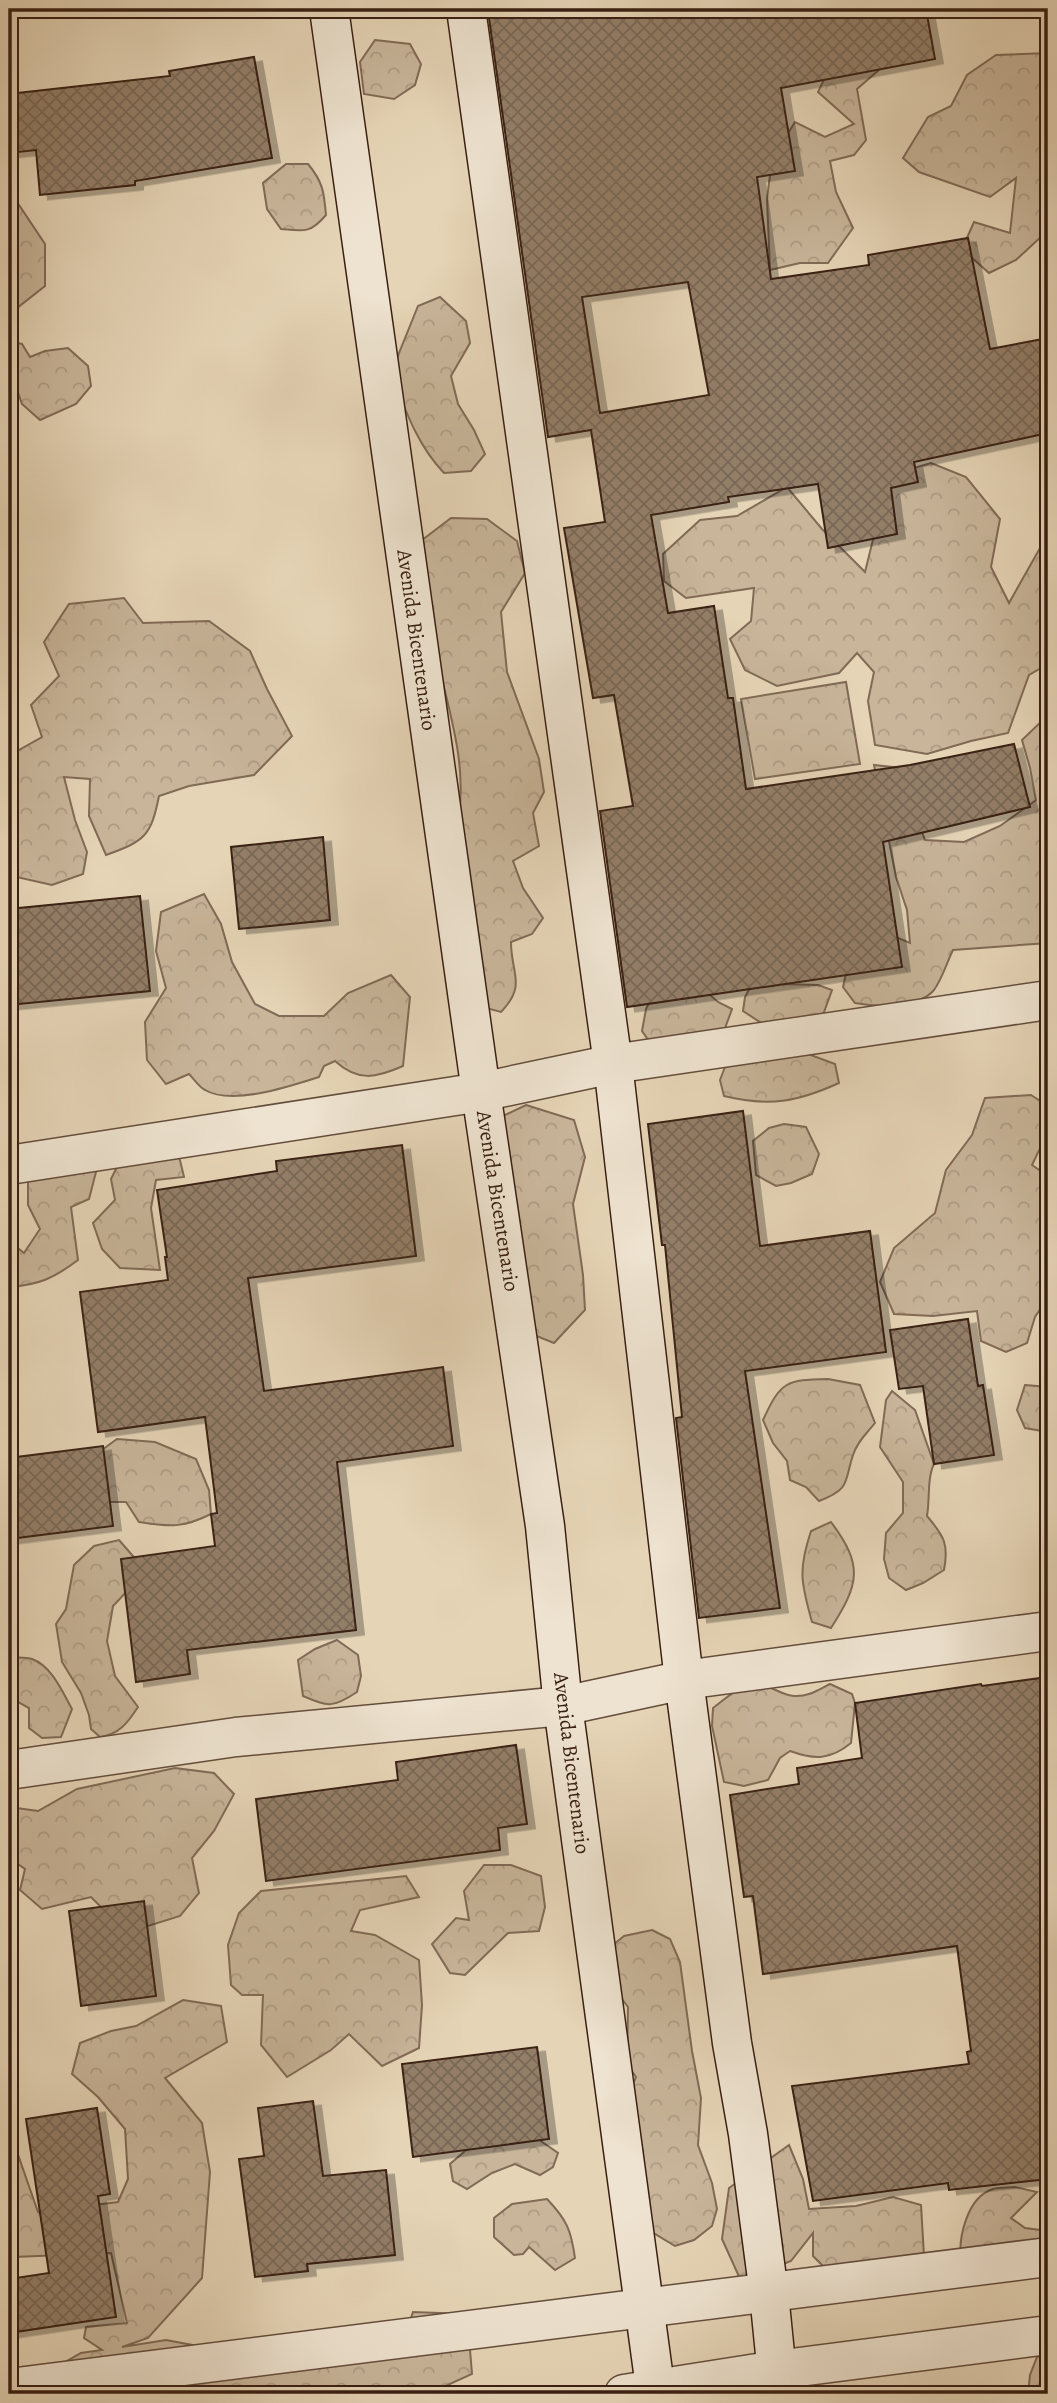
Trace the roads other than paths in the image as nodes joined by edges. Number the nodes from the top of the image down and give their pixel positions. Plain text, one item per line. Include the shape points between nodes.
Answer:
1 (329, 9) edge
2 (466, 9) edge
3 (1048, 1000) edge
4 (613, 1064) junction
5 (481, 1092) junction
6 (9, 1164) edge
7 (1048, 1631) edge
8 (684, 1680) junction
9 (563, 1706) junction
10 (9, 1770) edge
11 (1048, 2257) edge
12 (769, 2294) junction
13 (645, 2308) junction
14 (1048, 2335) edge
15 (778, 2382) edge
16 (9, 2388) edge
17 (645, 2393) edge

1 - 5 street, Avenida Bicentenario
2 - 4 street
3 - 4 street
4 - 5 street
4 - 8 street
5 - 6 street
5 - 9 street, Avenida Bicentenario via 545,1525
7 - 8 street
8 - 9 street
8 - 12 street
9 - 10 street via 236,1737
9 - 13 street, Avenida Bicentenario
11 - 12 street
12 - 13 street
12 - 15 street
13 - 16 street
13 - 17 street, Avenida Bicentenario
14 - 15 street
15 - 17 street

